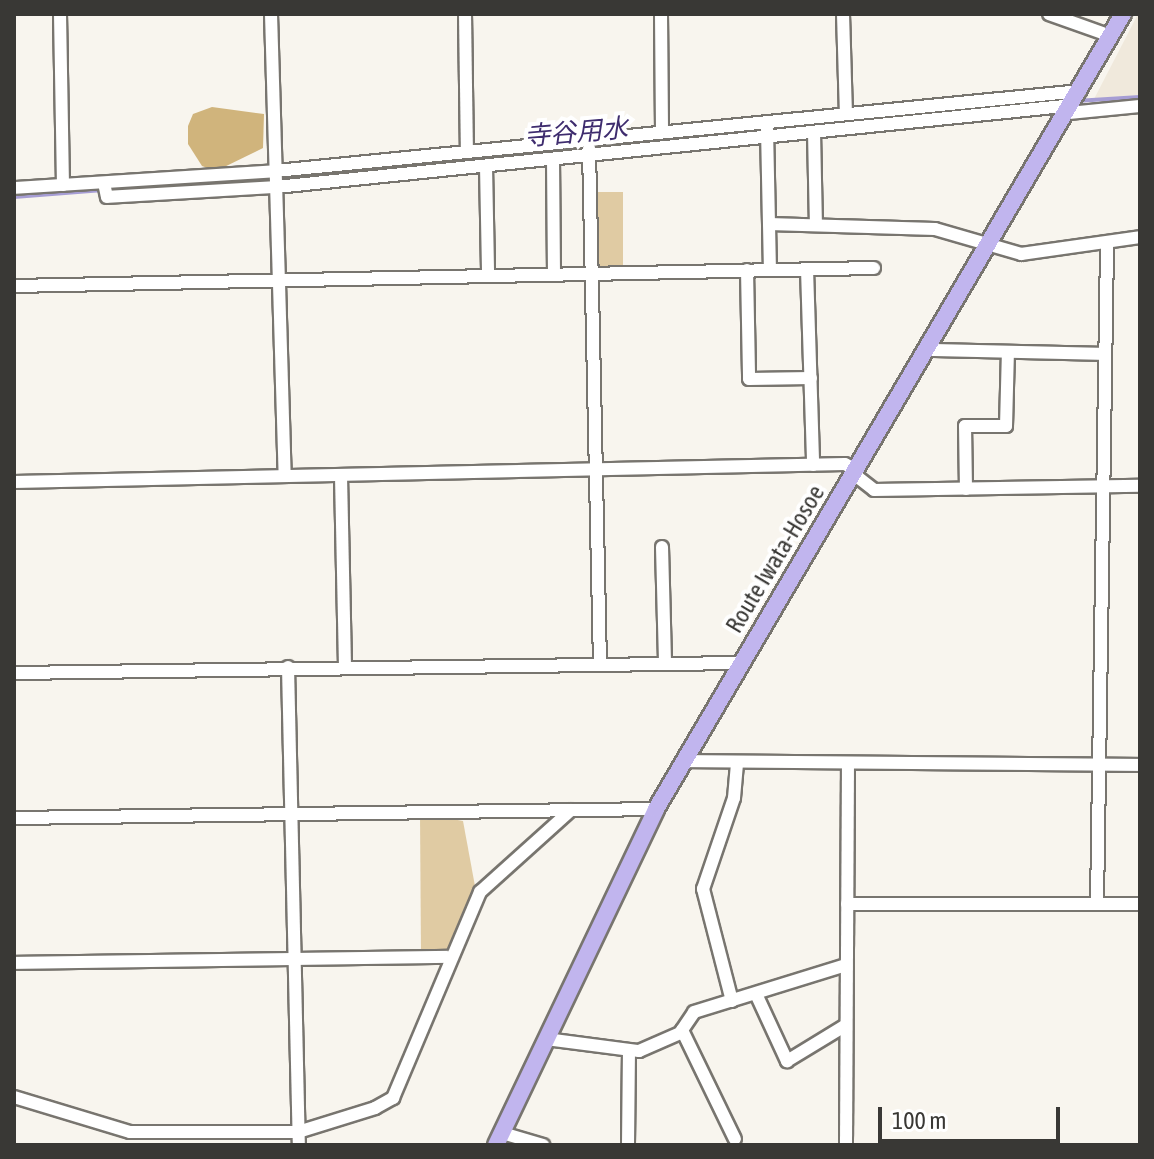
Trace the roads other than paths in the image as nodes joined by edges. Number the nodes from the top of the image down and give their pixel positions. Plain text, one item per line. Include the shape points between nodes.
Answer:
1 (60, 14) edge
2 (271, 14) edge
3 (465, 14) edge
4 (661, 14) edge
5 (843, 14) edge
6 (1049, 14) edge
7 (1123, 14) edge
8 (1111, 36) junction
9 (1074, 103) junction
10 (1140, 106) edge
11 (846, 114) junction
12 (767, 129) junction
13 (662, 132) junction
14 (814, 132) junction
15 (588, 140) junction
16 (467, 152) junction
17 (589, 156) junction
18 (553, 159) junction
19 (486, 166) junction
20 (276, 171) junction
21 (104, 183) junction
22 (63, 185) junction
23 (276, 187) junction
24 (14, 188) edge
25 (769, 224) junction
26 (816, 224) junction
27 (1140, 237) edge
28 (992, 242) junction
29 (1107, 243) junction
30 (874, 268) dead end
31 (807, 269) junction
32 (747, 270) junction
33 (770, 270) junction
34 (591, 273) junction
35 (554, 274) junction
36 (488, 275) junction
37 (279, 278) junction
38 (14, 286) edge
39 (929, 350) junction
40 (1008, 352) junction
41 (1102, 354) junction
42 (811, 378) junction
43 (813, 465) junction
44 (595, 471) junction
45 (856, 473) junction
46 (285, 476) junction
47 (341, 476) junction
48 (14, 482) edge
49 (1100, 486) junction
50 (1140, 486) edge
51 (966, 489) junction
52 (662, 547) dead end
53 (740, 663) junction
54 (665, 664) junction
55 (600, 665) junction
56 (288, 667) junction
57 (345, 668) junction
58 (14, 673) edge
59 (683, 761) junction
60 (737, 762) junction
61 (848, 763) junction
62 (1097, 765) junction
63 (1140, 765) edge
64 (656, 809) junction
65 (571, 810) junction
66 (292, 815) junction
67 (14, 818) edge
68 (847, 904) junction
69 (1097, 904) junction
70 (1140, 904) edge
71 (447, 957) junction
72 (293, 958) junction
73 (14, 963) edge
74 (846, 965) junction
75 (757, 996) junction
76 (732, 1001) junction
77 (846, 1025) junction
78 (682, 1030) junction
79 (546, 1039) junction
80 (629, 1052) junction
81 (14, 1097) edge
82 (186, 1130) junction
83 (298, 1138) edge
84 (499, 1139) edge
85 (735, 1139) dead end
86 (186, 1145) edge
87 (543, 1145) edge
88 (628, 1145) edge
89 (846, 1145) edge

1 - 22 street
2 - 20 street
3 - 16 street
4 - 13 street
5 - 11 street
6 - 8 street
7 - 8 main road, Route Iwata-Hosoe
8 - 9 main road, Route Iwata-Hosoe
9 - 10 street
9 - 11 street
9 - 14 street
9 - 28 main road, Route Iwata-Hosoe
11 - 12 street
12 - 13 street
12 - 14 street
12 - 17 street
12 - 25 street
13 - 15 street
14 - 26 street
15 - 16 street
15 - 17 street
16 - 20 street
17 - 18 street
17 - 34 street
18 - 19 street
18 - 35 street
19 - 23 street
19 - 36 street
20 - 21 street
20 - 23 street
21 - 22 street
21 - 23 street via 107,197
22 - 24 street
23 - 37 street
25 - 26 street
25 - 33 street
26 - 28 street via 919,227
27 - 29 street
28 - 29 street via 1021,254
28 - 39 main road, Route Iwata-Hosoe
29 - 41 street
30 - 31 street
31 - 33 street
31 - 42 street
32 - 33 street
32 - 34 street
32 - 42 street via 749,379
34 - 35 street
34 - 44 street
35 - 36 street
36 - 37 street
37 - 38 street
37 - 46 street
39 - 40 street
39 - 45 main road, Route Iwata-Hosoe
40 - 41 street
40 - 51 street via 1006,426 965,426
41 - 49 street
42 - 43 street
43 - 44 street
43 - 45 street
44 - 47 street
44 - 55 street
45 - 51 street via 874,490
45 - 53 main road, Route Iwata-Hosoe
46 - 47 street
46 - 48 street
47 - 57 street
49 - 50 street
49 - 51 street
49 - 62 street
52 - 54 street
53 - 54 street
53 - 59 main road, Route Iwata-Hosoe
54 - 55 street
55 - 57 street
56 - 57 street
56 - 58 street
56 - 66 street
59 - 60 street
59 - 64 main road, Route Iwata-Hosoe
60 - 61 street
60 - 76 street via 734,798 703,889
61 - 62 street
61 - 68 street
62 - 63 street
62 - 69 street
64 - 65 street
64 - 79 main road, Route Iwata-Hosoe
65 - 66 street
65 - 71 street via 480,892
66 - 67 street
66 - 72 street
68 - 69 street
68 - 74 street
69 - 70 street
71 - 72 street
71 - 83 street via 393,1098
72 - 73 street
72 - 83 street
74 - 75 street
74 - 77 street
75 - 76 street
75 - 77 street via 787,1061
76 - 78 street via 694,1012
77 - 89 street
78 - 80 street
78 - 85 street
79 - 80 street
79 - 84 main road, Route Iwata-Hosoe
80 - 88 street
81 - 82 street via 105,1129
82 - 83 street
82 - 86 street
84 - 87 street

